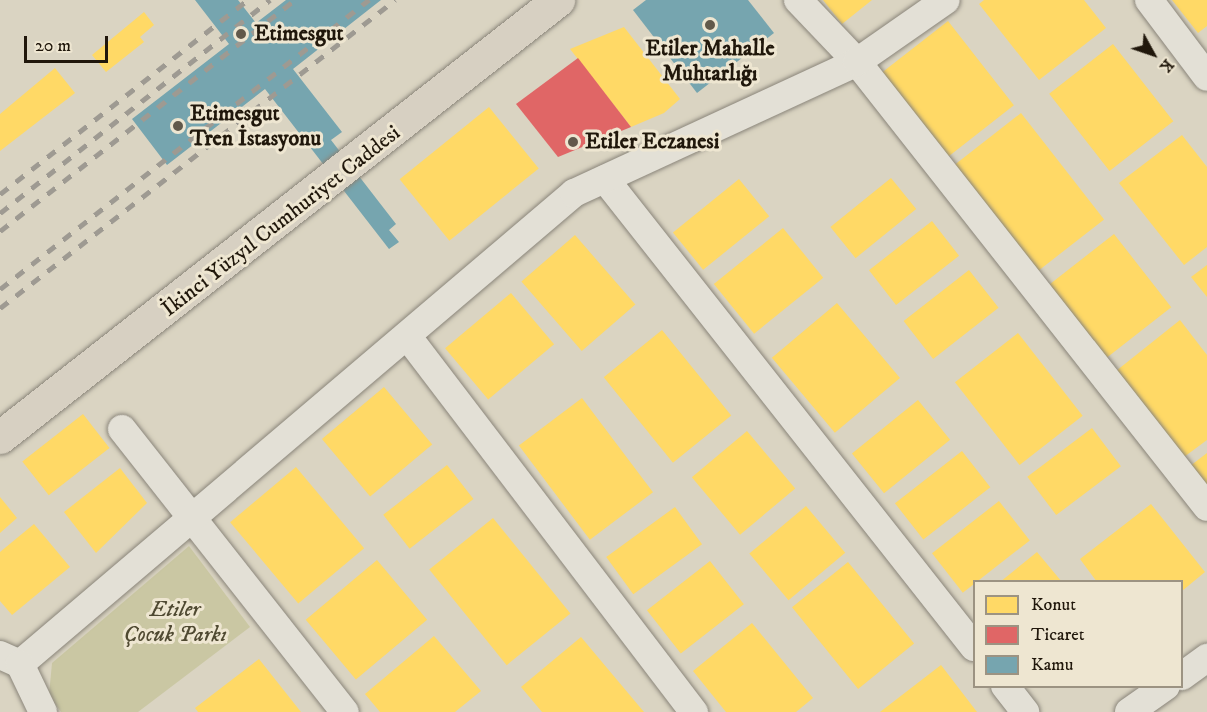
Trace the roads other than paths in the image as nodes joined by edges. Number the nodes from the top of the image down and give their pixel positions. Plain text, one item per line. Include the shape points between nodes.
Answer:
1 (558, 0) edge
2 (798, 0) edge
3 (946, 0) edge
4 (1149, 0) edge
5 (857, 63) junction
6 (1207, 77) edge
7 (605, 179) junction
8 (408, 337) junction
9 (122, 429) dead end
10 (0, 437) edge
11 (1207, 507) edge
12 (191, 517) junction
13 (973, 644) edge
14 (1207, 658) edge
15 (10, 659) edge
16 (1183, 675) edge
17 (1006, 688) edge
18 (1165, 688) edge
19 (43, 712) edge
20 (345, 712) edge
21 (694, 712) edge
22 (1025, 712) edge
23 (1129, 712) edge

1 - 10 main road, İkinci Yüzyıl Cumhuriyet Caddesi
2 - 5 street
3 - 5 street
4 - 6 street
5 - 7 street
5 - 11 street
7 - 8 street via 574,193
7 - 13 street
8 - 12 street
8 - 21 street
9 - 12 street
12 - 15 street
12 - 20 street
14 - 16 street
15 - 19 street
17 - 22 street
18 - 23 street

